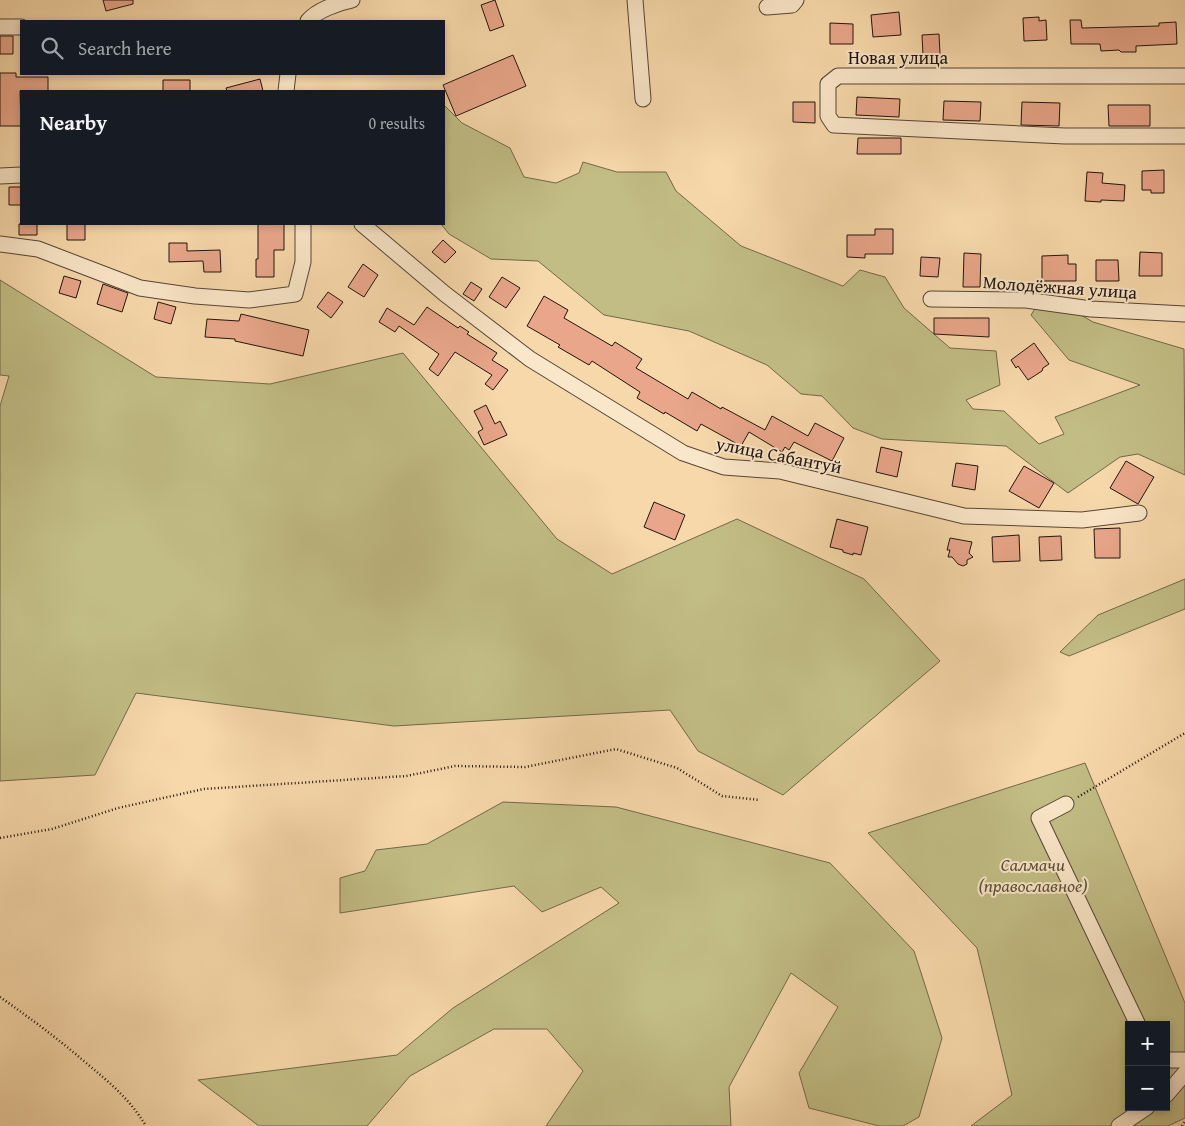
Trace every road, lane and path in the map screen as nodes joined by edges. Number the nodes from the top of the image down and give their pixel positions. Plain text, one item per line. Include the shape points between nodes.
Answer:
1 (352, 0) edge
2 (635, 0) edge
3 (796, 0) edge
4 (767, 7) dead end
5 (309, 20) edge
6 (0, 27) edge
7 (20, 27) edge
8 (288, 75) edge
9 (1185, 76) edge
10 (286, 90) edge
11 (643, 99) dead end
12 (1185, 136) edge
13 (0, 176) edge
14 (20, 176) edge
15 (303, 225) edge
16 (363, 225) edge
17 (0, 244) edge
18 (931, 299) dead end
19 (1185, 314) edge
20 (1139, 514) dead end
21 (1185, 733) edge
22 (760, 800) dead end
23 (1066, 804) joint
24 (0, 838) edge
25 (0, 997) edge
26 (1136, 1021) edge
27 (1170, 1060) edge
28 (1185, 1060) edge
29 (1185, 1073) edge
30 (1170, 1090) edge
31 (1141, 1111) edge
32 (1185, 1120) edge
33 (146, 1126) edge
34 (1119, 1126) edge
35 (1182, 1126) edge

1 - 5 street via 340,2
2 - 11 street
3 - 4 street via 792,5
6 - 7 street
8 - 10 street
9 - 12 street, Новая улица via 838,76 828,84 828,116 834,125 1065,136
13 - 14 street
15 - 17 street via 303,262 295,294 249,300 140,288 38,249
16 - 20 street, улица Сабантуй via 445,294 530,358 683,453 724,466 780,471 964,516 1082,520
18 - 19 street, Молодёжная улица via 1026,300 1092,309
21 - 23 path
22 - 24 path via 722,796 677,768 616,749 525,768 455,766 406,776 204,789 118,808 52,829
23 - 26 street via 1039,818
25 - 33 path via 43,1026 115,1088 134,1107
27 - 28 street
29 - 30 street
31 - 34 street
32 - 35 path

